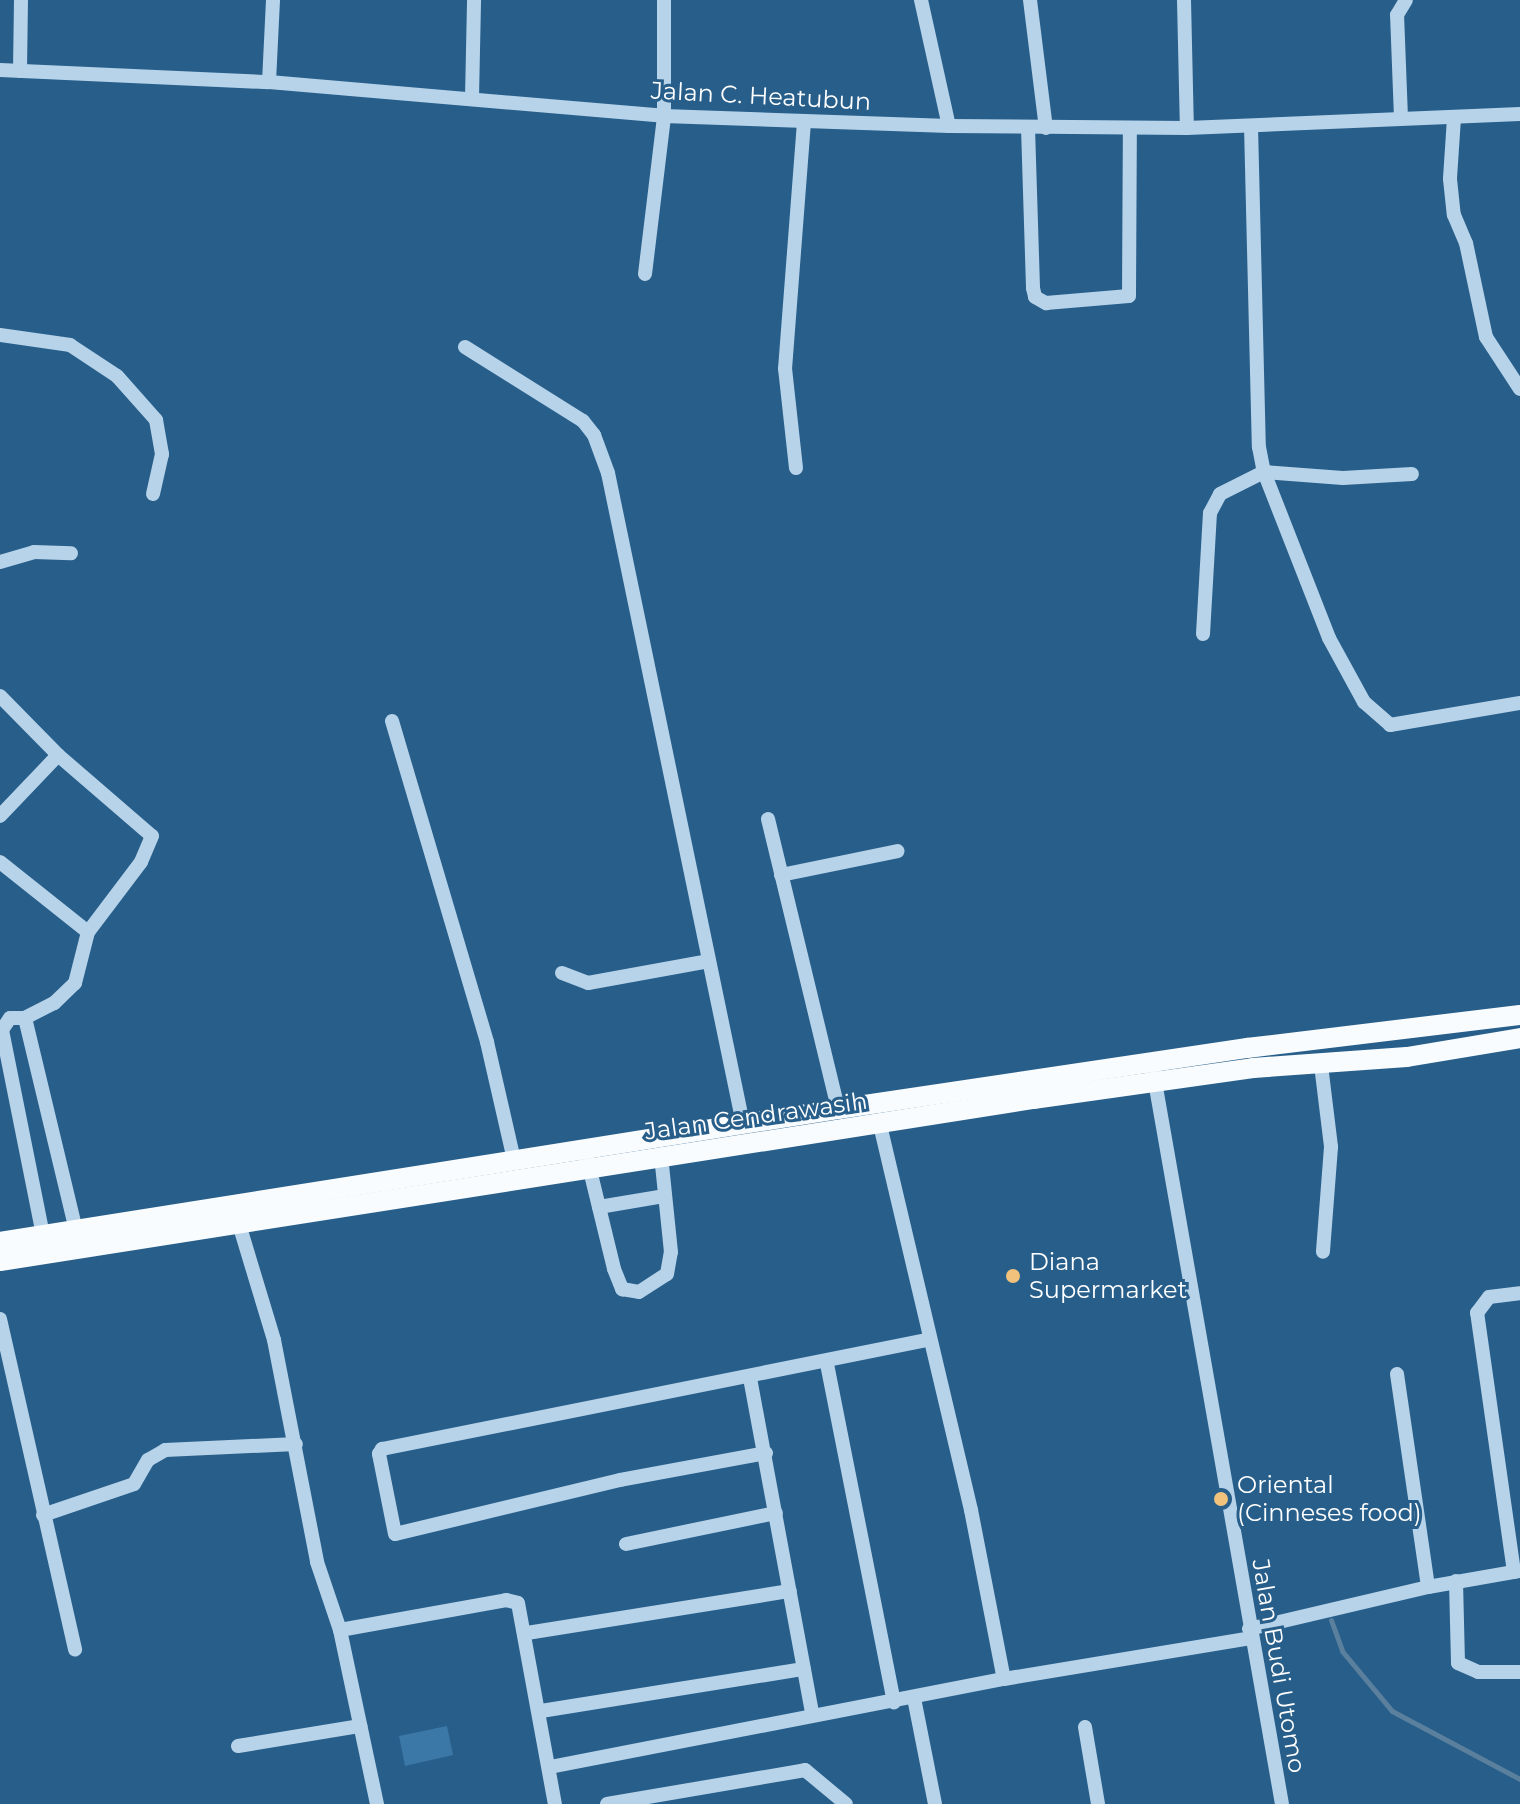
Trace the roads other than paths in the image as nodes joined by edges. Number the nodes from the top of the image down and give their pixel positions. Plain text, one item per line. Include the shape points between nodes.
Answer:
1 (21, 0) edge
2 (273, 0) edge
3 (474, 0) edge
4 (664, 0) edge
5 (921, 0) edge
6 (1030, 0) edge
7 (1184, 0) edge
8 (1406, 0) edge
9 (0, 70) edge
10 (20, 71) junction
11 (269, 82) junction
12 (472, 98) junction
13 (1520, 114) edge
14 (664, 116) junction
15 (1401, 118) junction
16 (1454, 118) junction
17 (804, 122) junction
18 (949, 126) junction
19 (1251, 126) junction
20 (1028, 128) junction
21 (1046, 128) junction
22 (1130, 128) junction
23 (1187, 128) junction
24 (645, 274) dead end
25 (0, 335) edge
26 (465, 347) dead end
27 (1520, 389) edge
28 (796, 468) dead end
29 (1264, 472) junction
30 (1412, 474) dead end
31 (153, 494) dead end
32 (71, 553) dead end
33 (0, 562) edge
34 (1203, 634) dead end
35 (0, 696) edge
36 (1520, 703) edge
37 (392, 721) dead end
38 (58, 755) junction
39 (0, 816) edge
40 (768, 819) dead end
41 (898, 851) dead end
42 (0, 862) edge
43 (781, 875) junction
44 (88, 932) junction
45 (709, 961) junction
46 (562, 973) dead end
47 (1520, 1015) edge
48 (25, 1018) junction
49 (1520, 1038) edge
50 (1321, 1065) junction
51 (1154, 1073) junction
52 (838, 1109) junction
53 (743, 1124) junction
54 (880, 1125) junction
55 (661, 1155) junction
56 (587, 1158) junction
57 (514, 1160) junction
58 (665, 1196) junction
59 (599, 1207) junction
60 (239, 1224) junction
61 (76, 1230) junction
62 (43, 1235) junction
63 (0, 1242) edge
64 (1323, 1252) dead end
65 (0, 1261) edge
66 (1520, 1293) edge
67 (0, 1319) edge
68 (927, 1340) junction
69 (827, 1364) junction
70 (1397, 1374) dead end
71 (750, 1378) junction
72 (296, 1444) junction
73 (766, 1453) junction
74 (776, 1513) junction
75 (43, 1515) junction
76 (626, 1544) dead end
77 (1517, 1572) edge
78 (1456, 1581) junction
79 (1428, 1587) junction
80 (790, 1591) junction
81 (340, 1630) junction
82 (527, 1633) junction
83 (1250, 1633) junction
84 (75, 1650) dead end
85 (804, 1669) junction
86 (1520, 1672) edge
87 (1004, 1679) junction
88 (914, 1698) junction
89 (894, 1702) junction
90 (541, 1711) junction
91 (812, 1714) junction
92 (360, 1726) junction
93 (1085, 1727) dead end
94 (238, 1746) dead end
95 (550, 1767) junction
96 (377, 1804) edge
97 (555, 1804) edge
98 (607, 1804) edge
99 (846, 1804) edge
100 (935, 1804) edge
101 (1098, 1804) edge
102 (1282, 1804) edge

1 - 10 street
2 - 11 street
3 - 12 street
4 - 14 street
5 - 18 street
6 - 21 street
7 - 23 street
8 - 15 street via 1397,15
9 - 10 street, Jalan C. Heatubun
10 - 11 street, Jalan C. Heatubun
11 - 12 street, Jalan C. Heatubun
12 - 14 street, Jalan C. Heatubun
13 - 16 street, Jalan C. Heatubun
14 - 17 street, Jalan C. Heatubun
14 - 24 street
15 - 16 street, Jalan C. Heatubun
15 - 19 street, Jalan C. Heatubun
16 - 27 street via 1454,215 1466,243 1486,337
17 - 18 street, Jalan C. Heatubun
17 - 28 street via 785,369
18 - 20 street, Jalan C. Heatubun
19 - 23 street, Jalan C. Heatubun
19 - 29 street
20 - 21 street, Jalan C. Heatubun
20 - 22 street via 1033,288 1035,297 1046,303 1129,296
21 - 22 street, Jalan C. Heatubun
22 - 23 street, Jalan C. Heatubun
25 - 31 street via 70,345 117,376 156,420 162,454
26 - 45 street via 583,421 594,435 608,473
29 - 30 street via 1343,478
29 - 34 street via 1213,502
29 - 36 street via 1329,638 1382,722 1400,727
32 - 33 street via 34,552
35 - 38 street
37 - 57 street via 487,1042
38 - 39 street
38 - 44 street via 152,836 141,862
40 - 43 street
41 - 43 street
42 - 44 street
43 - 52 street
44 - 48 street via 75,983
45 - 46 street via 588,983
45 - 53 street
47 - 51 main road, Jalan Cendrawasih
48 - 61 street
48 - 62 street via 10,1018 2,1030
49 - 50 main road, Jalan Cendrawasih
50 - 51 main road, Jalan Cendrawasih
50 - 64 street via 1331,1147
51 - 52 main road, Jalan Cendrawasih
51 - 54 main road, Jalan Cendrawasih
51 - 83 street, Jalan Budi Utomo
52 - 53 main road, Jalan Cendrawasih
53 - 56 main road, Jalan Cendrawasih
54 - 55 main road, Jalan Cendrawasih
54 - 68 street
55 - 56 main road, Jalan Cendrawasih
55 - 58 street
56 - 57 main road, Jalan Cendrawasih
56 - 59 street
56 - 60 main road, Jalan Cendrawasih
57 - 61 main road, Jalan Cendrawasih
58 - 59 street
58 - 59 street via 671,1252 667,1274 639,1292 622,1289
60 - 65 main road, Jalan Cendrawasih
60 - 72 street via 274,1340
61 - 62 main road, Jalan Cendrawasih
62 - 63 main road, Jalan Cendrawasih
66 - 77 street via 1489,1297 1477,1313
67 - 75 street
68 - 69 street
68 - 87 street via 971,1510
69 - 71 street
69 - 89 street
70 - 79 street
71 - 73 street
71 - 73 street via 382,1449 379,1462 392,1529 395,1534 620,1480
72 - 75 street via 165,1450 148,1460 134,1484
72 - 81 street via 317,1562
73 - 74 street
74 - 76 street
74 - 80 street
75 - 84 street
77 - 78 street
78 - 79 street
78 - 86 street via 1458,1663 1478,1672
79 - 83 street
80 - 82 street
80 - 85 street
81 - 82 street via 506,1600 524,1612
81 - 92 street
82 - 90 street
83 - 87 street
83 - 102 street, Jalan Budi Utomo
85 - 90 street
85 - 91 street
87 - 88 street
88 - 89 street
88 - 100 street
89 - 91 street
90 - 95 street
91 - 95 street
92 - 94 street
92 - 96 street
93 - 101 street
95 - 97 street
98 - 99 street via 805,1770

